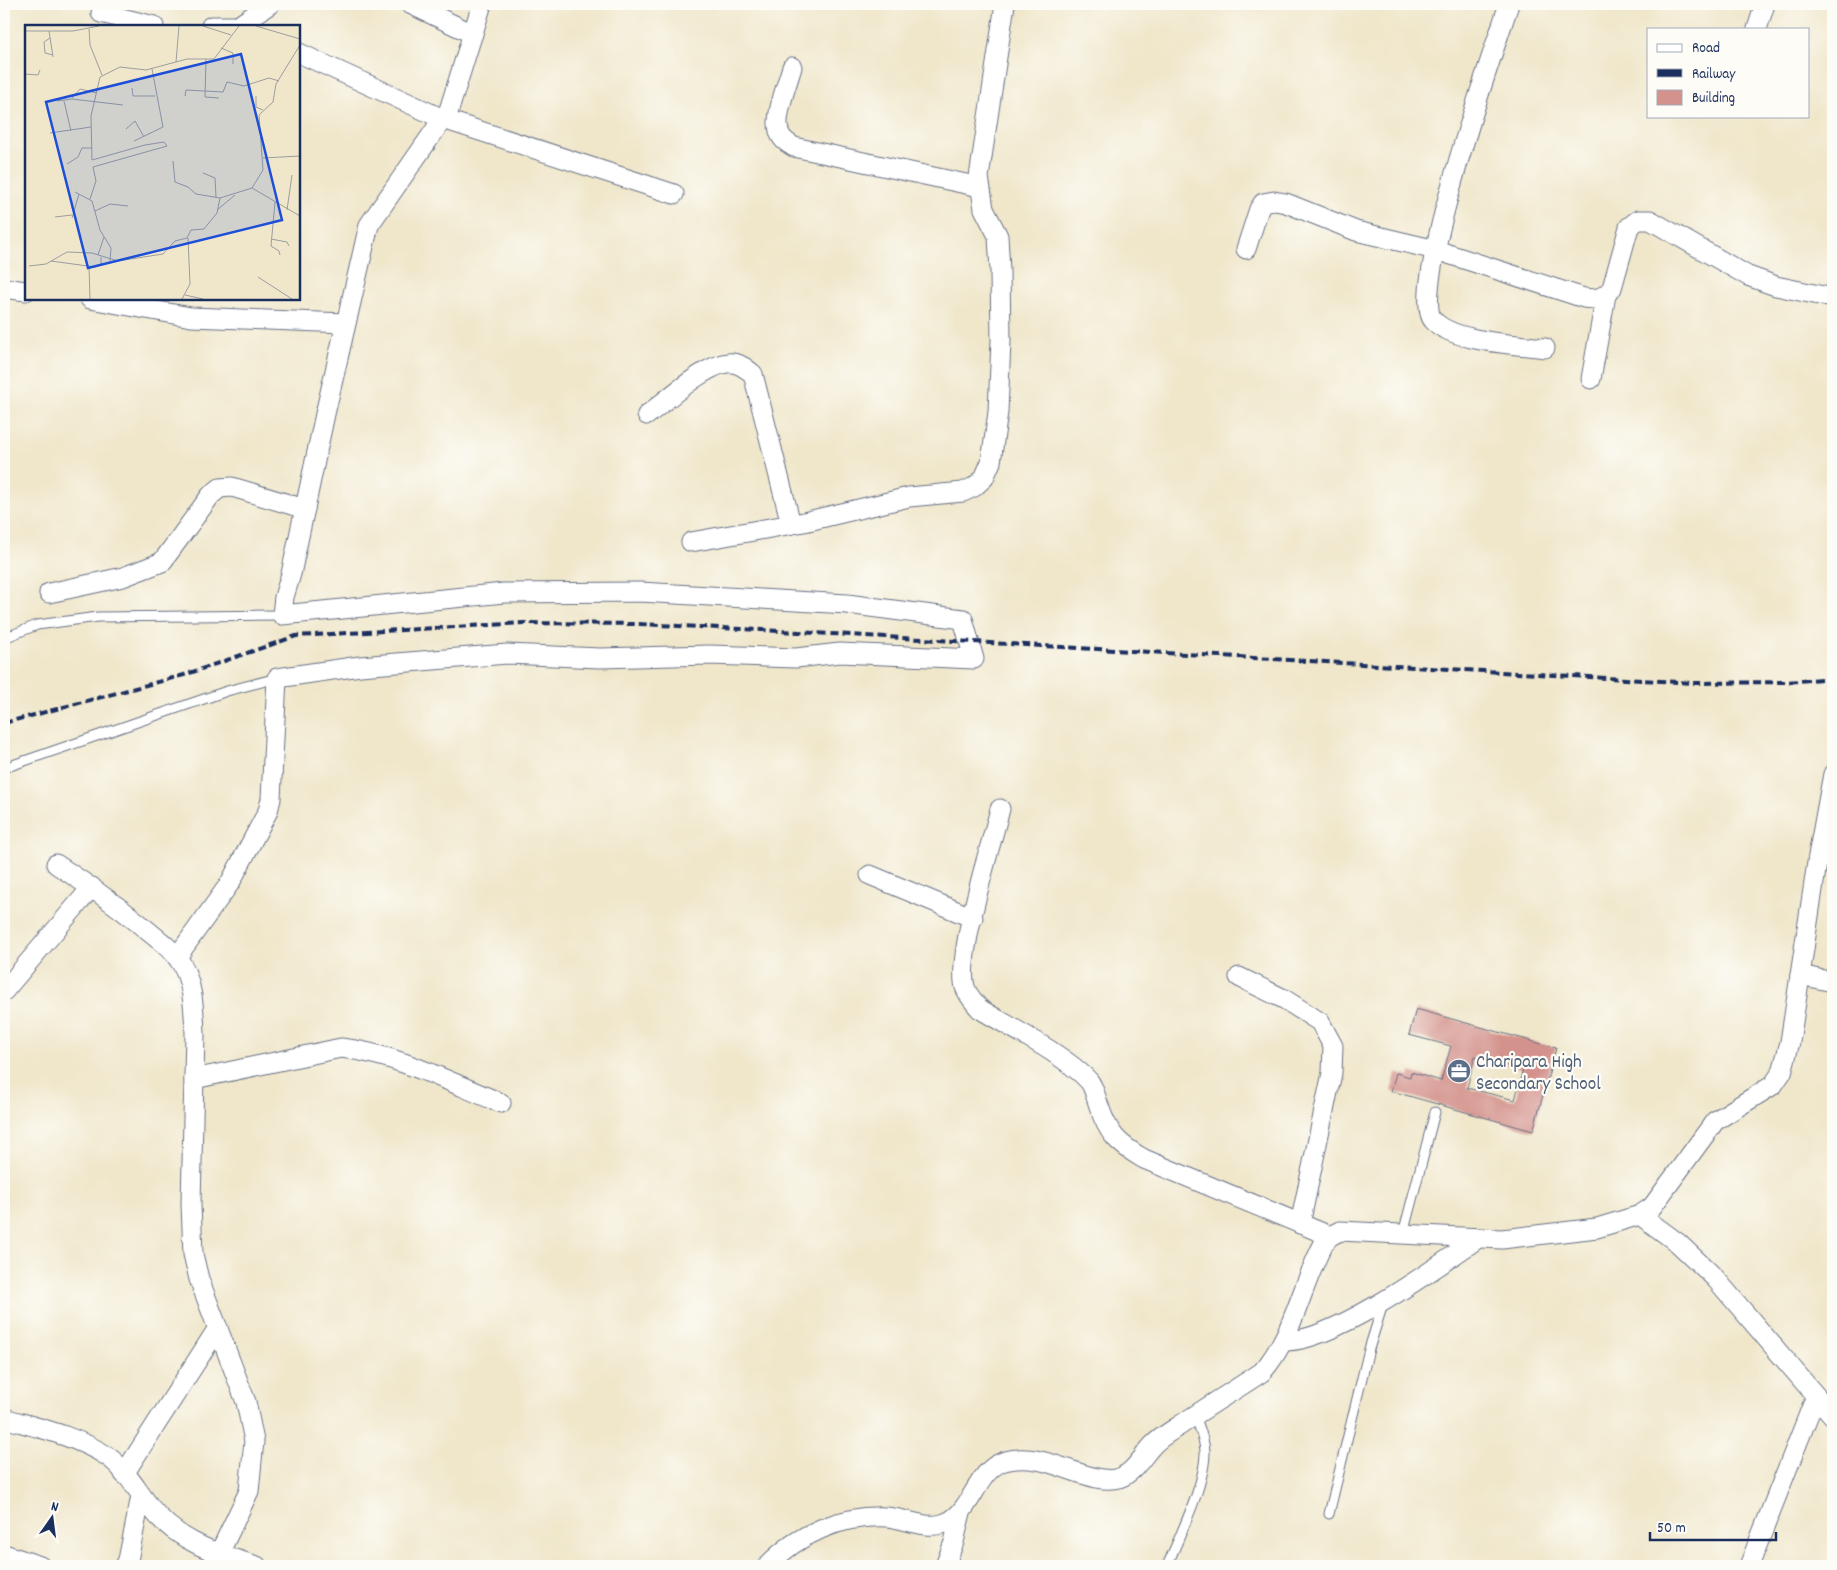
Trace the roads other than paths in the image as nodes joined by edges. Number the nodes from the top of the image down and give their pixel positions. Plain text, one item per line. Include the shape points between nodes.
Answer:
1 (270, 4) edge
2 (410, 4) edge
3 (482, 4) edge
4 (1004, 4) edge
5 (1509, 4) edge
6 (1765, 4) edge
7 (101, 13) dead end
8 (150, 25) edge
9 (239, 25) edge
10 (1757, 28) edge
11 (473, 34) junction
12 (300, 52) edge
13 (792, 66) dead end
14 (443, 119) junction
15 (980, 187) junction
16 (674, 194) dead end
17 (1246, 249) dead end
18 (1436, 250) junction
19 (4, 288) edge
20 (25, 291) edge
21 (1606, 295) junction
22 (1833, 298) edge
23 (102, 300) edge
24 (161, 305) edge
25 (346, 323) junction
26 (1545, 348) dead end
27 (1591, 379) dead end
28 (648, 415) dead end
29 (305, 509) junction
30 (791, 524) junction
31 (691, 542) dead end
32 (49, 593) dead end
33 (282, 615) junction
34 (4, 638) edge
35 (277, 678) junction
36 (4, 768) edge
37 (1833, 774) edge
38 (1000, 809) dead end
39 (56, 864) dead end
40 (870, 875) dead end
41 (92, 887) junction
42 (973, 918) junction
43 (177, 957) junction
44 (1800, 975) junction
45 (1239, 977) dead end
46 (1833, 982) edge
47 (4, 991) edge
48 (194, 1079) junction
49 (501, 1103) dead end
50 (1435, 1112) dead end
51 (1640, 1215) junction
52 (1300, 1224) junction
53 (1403, 1234) junction
54 (1330, 1236) junction
55 (1477, 1239) junction
56 (1383, 1302) junction
57 (218, 1328) junction
58 (1284, 1340) junction
59 (1816, 1396) junction
60 (1195, 1414) junction
61 (1833, 1416) edge
62 (4, 1418) edge
63 (124, 1474) junction
64 (141, 1496) junction
65 (961, 1512) junction
66 (1329, 1514) dead end
67 (219, 1554) junction
68 (12, 1560) edge
69 (40, 1566) edge
70 (125, 1566) edge
71 (256, 1566) edge
72 (767, 1566) edge
73 (945, 1566) edge
74 (1167, 1566) edge
75 (1749, 1566) edge

1 - 9 street
2 - 11 street
3 - 11 street
4 - 15 street via 980,163
5 - 18 street via 1454,175
6 - 10 street
7 - 8 street
11 - 14 street via 456,90
12 - 14 street
13 - 15 street via 778,122 784,141 794,147
14 - 16 street
14 - 25 street via 369,225
15 - 30 street via 984,209 998,236 1000,271 998,412 991,462 984,478 963,492 909,497
17 - 18 street via 1259,209 1263,203 1274,201 1356,231
18 - 21 street via 1584,298 1595,300
18 - 26 street via 1428,294 1431,320 1446,330 1463,335
19 - 20 street
21 - 22 street via 1612,288 1629,227 1638,220 1650,220 1748,276 1799,292
21 - 27 street
23 - 24 street
24 - 25 street via 191,317
25 - 29 street
28 - 30 street via 719,365 733,363 746,367 753,374
29 - 32 street via 232,487 220,488 211,495 162,562 123,577
29 - 33 street
30 - 31 street
33 - 34 lane via 98,617 37,625
33 - 35 street via 504,593 640,592 773,599 847,604 963,620 974,659 840,653 796,658 709,655 600,658 507,654 360,666
35 - 36 lane
35 - 43 street via 268,811 230,883
37 - 44 street
38 - 42 street
39 - 41 street
40 - 42 street
41 - 43 street via 117,904
41 - 47 street
42 - 52 street via 966,944 965,976 971,1000 980,1009 1074,1067 1091,1083 1105,1123 1116,1140 1144,1159
43 - 48 street via 190,985 194,1006
44 - 46 street
44 - 51 street via 1782,1072 1764,1093 1715,1121 1661,1197
45 - 52 street via 1284,999 1320,1022 1333,1046 1332,1073
48 - 49 street via 341,1048 366,1051 394,1060
48 - 57 street via 193,1254
50 - 53 lane
51 - 55 street via 1597,1228
51 - 59 street via 1678,1243 1715,1278
52 - 54 street
53 - 54 street via 1353,1230
53 - 55 street
54 - 58 street via 1317,1256
55 - 56 street
56 - 58 street via 1316,1335 1296,1342
56 - 66 lane
57 - 63 street
57 - 67 street via 246,1402 254,1441 249,1491
58 - 60 street via 1262,1372
59 - 61 street
59 - 75 street
60 - 65 street via 1157,1441 1121,1477 1098,1480 1042,1461 1004,1461 981,1480
60 - 74 lane via 1205,1452 1203,1468
62 - 63 street via 74,1439 109,1457
63 - 64 street
64 - 67 street via 171,1528 191,1542
64 - 70 street
65 - 72 street via 941,1525 886,1517 833,1524 792,1543
65 - 73 street
67 - 71 street
68 - 69 street

